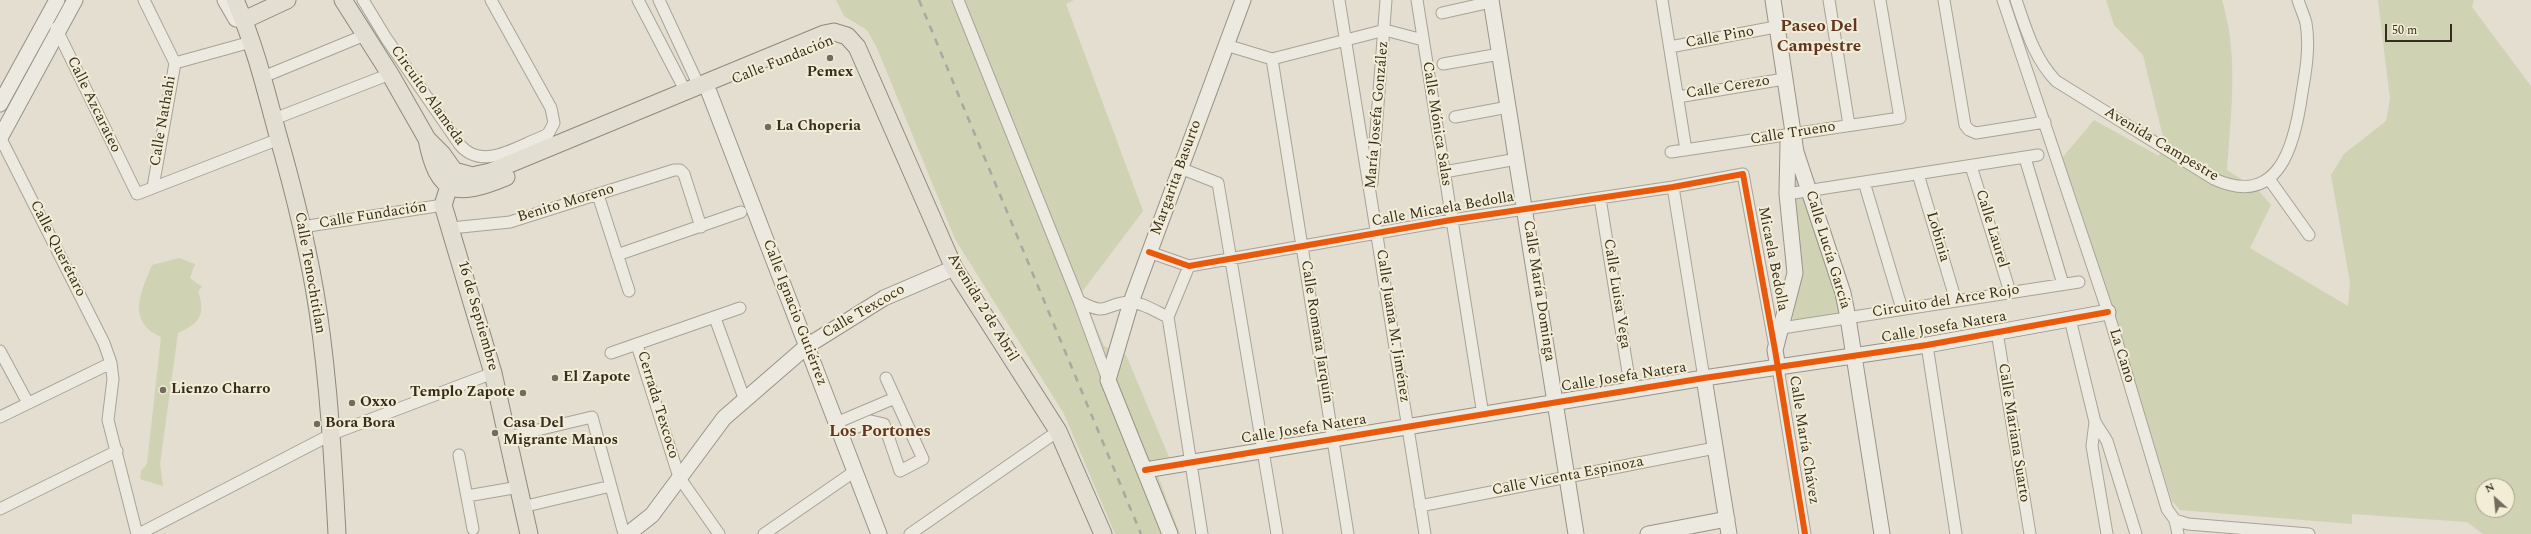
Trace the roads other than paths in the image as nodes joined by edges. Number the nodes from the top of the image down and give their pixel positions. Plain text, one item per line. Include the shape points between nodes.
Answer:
1 (57, 0) edge
2 (75, 0) edge
3 (144, 0) edge
4 (225, 0) edge
5 (235, 0) edge
6 (343, 0) edge
7 (364, 0) edge
8 (491, 0) edge
9 (638, 0) edge
10 (659, 0) edge
11 (958, 0) edge
12 (1243, 0) edge
13 (1339, 0) edge
14 (1386, 0) edge
15 (1417, 0) edge
16 (1662, 0) edge
17 (1764, 0) edge
18 (1773, 0) edge
19 (1829, 0) edge
20 (1880, 0) edge
21 (1944, 0) edge
22 (2004, 0) edge
23 (2016, 0) edge
24 (2298, 0) edge
25 (1491, 1) edge
26 (279, 2) edge
27 (1442, 13) dead end
28 (49, 16) junction
29 (244, 20) junction
30 (1770, 28) junction
31 (1385, 30) junction
32 (58, 32) junction
33 (365, 35) junction
34 (847, 36) junction
35 (1423, 40) junction
36 (1344, 41) junction
37 (252, 42) junction
38 (1226, 45) junction
39 (1670, 47) junction
40 (1500, 54) junction
41 (1272, 59) junction
42 (175, 63) junction
43 (1443, 64) dead end
44 (390, 74) junction
45 (264, 78) junction
46 (1778, 80) junction
47 (696, 90) junction
48 (1678, 97) junction
49 (0, 104) edge
50 (1508, 107) junction
51 (1454, 117) dead end
52 (274, 119) junction
53 (2045, 122) junction
54 (1849, 125) junction
55 (1790, 134) junction
56 (0, 137) edge
57 (279, 139) junction
58 (1686, 150) junction
59 (1671, 152) dead end
60 (2038, 155) dead end
61 (2025, 158) junction
62 (1517, 159) junction
63 (1971, 166) junction
64 (1180, 168) junction
65 (1444, 172) junction
66 (1743, 174) joint
67 (1918, 174) junction
68 (451, 179) junction
69 (2269, 179) junction
70 (1864, 182) junction
71 (153, 187) junction
72 (1673, 187) junction
73 (1808, 190) junction
74 (1787, 194) junction
75 (598, 195) junction
76 (1600, 198) junction
77 (1371, 199) junction
78 (443, 205) junction
79 (1525, 209) junction
80 (741, 212) dead end
81 (1451, 220) junction
82 (302, 227) junction
83 (450, 228) junction
84 (701, 228) junction
85 (1377, 234) junction
86 (2309, 234) dead end
87 (1303, 246) junction
88 (1149, 252) junction
89 (617, 256) junction
90 (1231, 258) junction
91 (1189, 266) junction
92 (954, 268) junction
93 (2079, 282) dead end
94 (2063, 284) junction
95 (629, 291) dead end
96 (2010, 292) junction
97 (1079, 301) junction
98 (1956, 301) junction
99 (1131, 302) junction
100 (740, 308) dead end
101 (1902, 309) junction
102 (2108, 312) junction
103 (1168, 316) junction
104 (715, 318) junction
105 (1848, 318) junction
106 (2070, 319) junction
107 (1782, 328) junction
108 (1997, 332) junction
109 (637, 345) junction
110 (1927, 345) junction
111 (807, 346) junction
112 (1775, 350) junction
113 (0, 351) edge
114 (611, 353) dead end
115 (1853, 356) junction
116 (111, 363) junction
117 (1778, 368) junction
118 (493, 373) junction
119 (886, 378) dead end
120 (1704, 378) junction
121 (1108, 380) junction
122 (1631, 391) junction
123 (744, 398) junction
124 (895, 398) junction
125 (28, 403) junction
126 (1555, 403) junction
127 (1483, 415) junction
128 (0, 417) edge
129 (2096, 422) junction
130 (1408, 427) junction
131 (838, 428) junction
132 (1058, 431) junction
133 (332, 434) junction
134 (508, 437) junction
135 (1333, 439) junction
136 (1715, 448) junction
137 (1263, 450) junction
138 (117, 451) junction
139 (459, 454) dead end
140 (1190, 462) junction
141 (1145, 470) junction
142 (855, 471) junction
143 (679, 477) junction
144 (1567, 478) junction
145 (611, 486) junction
146 (518, 487) junction
147 (467, 496) junction
148 (1420, 506) junction
149 (522, 507) junction
150 (0, 509) edge
151 (1727, 519) junction
152 (2175, 520) junction
153 (473, 529) dead end
154 (138, 534) edge
155 (337, 534) edge
156 (529, 534) edge
157 (624, 534) edge
158 (628, 534) edge
159 (719, 534) edge
160 (764, 534) edge
161 (879, 534) edge
162 (910, 534) edge
163 (1103, 534) edge
164 (1170, 534) edge
165 (1202, 534) edge
166 (1277, 534) edge
167 (1348, 534) edge
168 (1425, 534) edge
169 (1576, 534) edge
170 (1648, 534) edge
171 (1729, 534) edge
172 (1805, 534) edge
173 (1882, 534) edge
174 (1956, 534) edge
175 (2030, 534) edge
176 (2107, 534) edge
177 (2136, 534) edge
178 (2178, 534) edge
179 (2309, 534) edge

1 - 28 street
2 - 32 street
3 - 42 street
4 - 29 street via 236,19
5 - 29 main road, Calle Tenochtitlan
6 - 33 main road
7 - 8 street, Circuito Alameda via 386,38 460,144 470,155 482,158 542,137 548,134 554,123 551,108
9 - 47 street
10 - 47 street
11 - 97 street
12 - 38 street, Margarita Basurto
13 - 36 street, Calle Juana M. Jiménez
14 - 31 street, María Josefa González
15 - 35 street, Calle Mónica Salas
16 - 39 street
17 - 30 street
18 - 55 street
19 - 54 street
20 - 54 street, Calle Trueno via 1900,118
21 - 53 street via 1965,125 1969,130 1976,133
22 - 53 street, La Cano
23 - 69 street, Avenida Campestre via 2043,68 2056,81 2228,186 2243,187
24 - 69 street, Avenida Campestre via 2306,23 2307,62 2300,110 2289,152 2282,166
25 - 27 street
25 - 40 street, Calle María Dominga
26 - 29 main road
28 - 32 street, Calle Azcarateo
28 - 49 street
29 - 37 main road, Calle Tenochtitlan
30 - 39 street, Calle Pino
30 - 46 street
31 - 35 street
31 - 36 street
31 - 77 street, María Josefa González
32 - 56 street
32 - 71 street, Calle Azcarateo via 137,194
33 - 44 main road
33 - 45 street
34 - 47 main road, Calle Fundación
34 - 47 main road, Calle Fundación via 834,32 824,34
34 - 92 main road, Avenida 2 de Abril via 857,47
35 - 65 street, Calle Mónica Salas
36 - 41 street
36 - 77 street, Calle Juana M. Jiménez
37 - 42 street, Calle Nathahi
37 - 45 main road, Calle Tenochtitlan
38 - 41 street
38 - 64 street, Margarita Basurto
39 - 48 street
40 - 43 street
40 - 50 street, Calle María Dominga
41 - 87 street, Calle Romana Jarquín
42 - 71 street, Calle Nathahi
44 - 52 street
44 - 68 main road via 427,139 431,159 440,176
45 - 52 main road, Calle Tenochtitlan
46 - 48 street, Calle Cerezo
46 - 55 street
47 - 68 main road, Calle Fundación via 490,172
47 - 68 main road, Calle Fundación via 639,122 472,190 459,190
47 - 111 street, Calle Ignacio Gutiérrez
48 - 58 street
50 - 51 street
50 - 62 street, Calle María Dominga
52 - 57 main road, Calle Tenochtitlan
53 - 102 street, La Cano
54 - 55 street, Calle Trueno
55 - 58 street, Calle Trueno
55 - 73 street, Calle Lucía García
55 - 74 street, Calle María Chávez
56 - 116 street, Calle Querétaro via 104,343
57 - 71 street
57 - 82 main road, Calle Tenochtitlan
58 - 59 street, Calle Trueno
60 - 61 street
61 - 63 street
61 - 94 street
62 - 65 street
62 - 79 street, Calle María Dominga
63 - 67 street
63 - 96 street, Calle Laurel
64 - 88 street, Margarita Basurto
64 - 90 street via 1218,183
65 - 81 street, Calle Mónica Salas
66 - 72 street, Calle Micaela Bedolla
66 - 112 street, Micaela Bedolla
67 - 70 street
67 - 98 street, Lobinia
68 - 78 main road
69 - 86 street
70 - 73 street
70 - 101 street
72 - 76 street, Calle Micaela Bedolla
72 - 120 street
73 - 74 street
73 - 105 street, Calle Lucía García via 1843,293
74 - 107 street, Calle María Chávez via 1795,273
75 - 83 street, Benito Moreno via 510,222
75 - 84 street, Benito Moreno via 680,170 684,174
75 - 89 street
76 - 79 street, Calle Micaela Bedolla
76 - 122 street, Calle Luisa Vega
77 - 85 street, Calle Juana M. Jiménez
78 - 82 street, Calle Fundación
78 - 83 main road, 16 de Septiembre
79 - 81 street, Calle Micaela Bedolla
79 - 126 street, Calle María Dominga
80 - 84 street
81 - 85 street, Calle Micaela Bedolla
81 - 127 street, Calle Mónica Salas
82 - 133 main road, Calle Tenochtitlan via 318,311
83 - 118 main road, 16 de Septiembre
84 - 89 street
85 - 87 street, Calle Micaela Bedolla
85 - 130 street, Calle Juana M. Jiménez
87 - 90 street, Calle Micaela Bedolla
87 - 135 street, Calle Romana Jarquín
88 - 91 street
88 - 99 street, Margarita Basurto
89 - 95 street
90 - 91 street, Calle Micaela Bedolla
90 - 137 street
91 - 103 street
92 - 111 street, Calle Texcoco via 884,298
92 - 132 main road, Avenida 2 de Abril
93 - 94 street, Circuito del Arce Rojo
94 - 96 street, Circuito del Arce Rojo
96 - 98 street, Circuito del Arce Rojo
97 - 99 street via 1093,308 1106,310
97 - 121 street
98 - 101 street, Circuito del Arce Rojo
99 - 103 street
99 - 121 street, Margarita Basurto
100 - 104 street, Cerrada Texcoco
101 - 105 street, Circuito del Arce Rojo
102 - 106 street, Calle Josefa Natera
102 - 152 street, La Cano via 2167,509
103 - 140 street
104 - 109 street, Cerrada Texcoco
104 - 123 street
105 - 107 street, Circuito del Arce Rojo
105 - 115 street, Calle Lucía García
106 - 108 street, Calle Josefa Natera
106 - 129 street
107 - 112 street, Calle María Chávez
108 - 110 street, Calle Josefa Natera
108 - 175 street, Calle Mariana Suarto
109 - 114 street
109 - 143 street, Cerrada Texcoco
110 - 115 street, Calle Josefa Natera
110 - 174 street
111 - 123 street, Calle Texcoco
111 - 131 street, Calle Ignacio Gutiérrez
112 - 117 street, Calle María Chávez
113 - 125 street
115 - 117 street, Calle Josefa Natera
115 - 173 street, Calle Lucía García
116 - 125 street
116 - 138 street, Calle Querétaro via 113,379 108,420
117 - 120 street, Calle Josefa Natera
117 - 172 street, Calle María Chávez
118 - 133 street
118 - 134 main road, 16 de Septiembre
119 - 124 street
120 - 122 street, Calle Josefa Natera
120 - 136 street
121 - 141 street
122 - 126 street, Calle Josefa Natera
123 - 143 street, Calle Texcoco via 724,418
124 - 131 street
124 - 131 street via 923,459 900,471 884,424 871,421
125 - 128 street
126 - 127 street, Calle Josefa Natera
126 - 144 street, Calle María Dominga
127 - 130 street, Calle Josefa Natera
129 - 176 street via 2092,446
129 - 177 street via 2107,441
130 - 135 street, Calle Josefa Natera
130 - 148 street, Calle Juana M. Jiménez
131 - 142 street, Calle Ignacio Gutiérrez
132 - 162 street
132 - 163 main road, Avenida 2 de Abril
133 - 154 street
133 - 155 main road, Calle Tenochtitlan
134 - 145 street via 592,417
134 - 146 main road, 16 de Septiembre
135 - 137 street, Calle Josefa Natera
135 - 167 street, Calle Romana Jarquín
136 - 144 street, Calle Vicenta Espinoza
136 - 151 street
137 - 140 street, Calle Josefa Natera
137 - 166 street
138 - 150 street
138 - 154 street, Calle Querétaro
139 - 147 street
140 - 141 street, Calle Josefa Natera
140 - 165 street
141 - 164 street
142 - 160 street
142 - 161 street, Calle Ignacio Gutiérrez
143 - 158 street, Calle Texcoco via 652,515
143 - 159 street, Cerrada Texcoco
144 - 148 street, Calle Vicenta Espinoza
144 - 169 street, Calle María Dominga
145 - 149 street
145 - 157 street
146 - 147 street
146 - 149 main road, 16 de Septiembre
147 - 153 street
148 - 168 street, Calle Juana M. Jiménez
149 - 156 main road, 16 de Septiembre
151 - 170 street
151 - 171 street
152 - 178 street, La Cano
152 - 179 street via 2188,524

